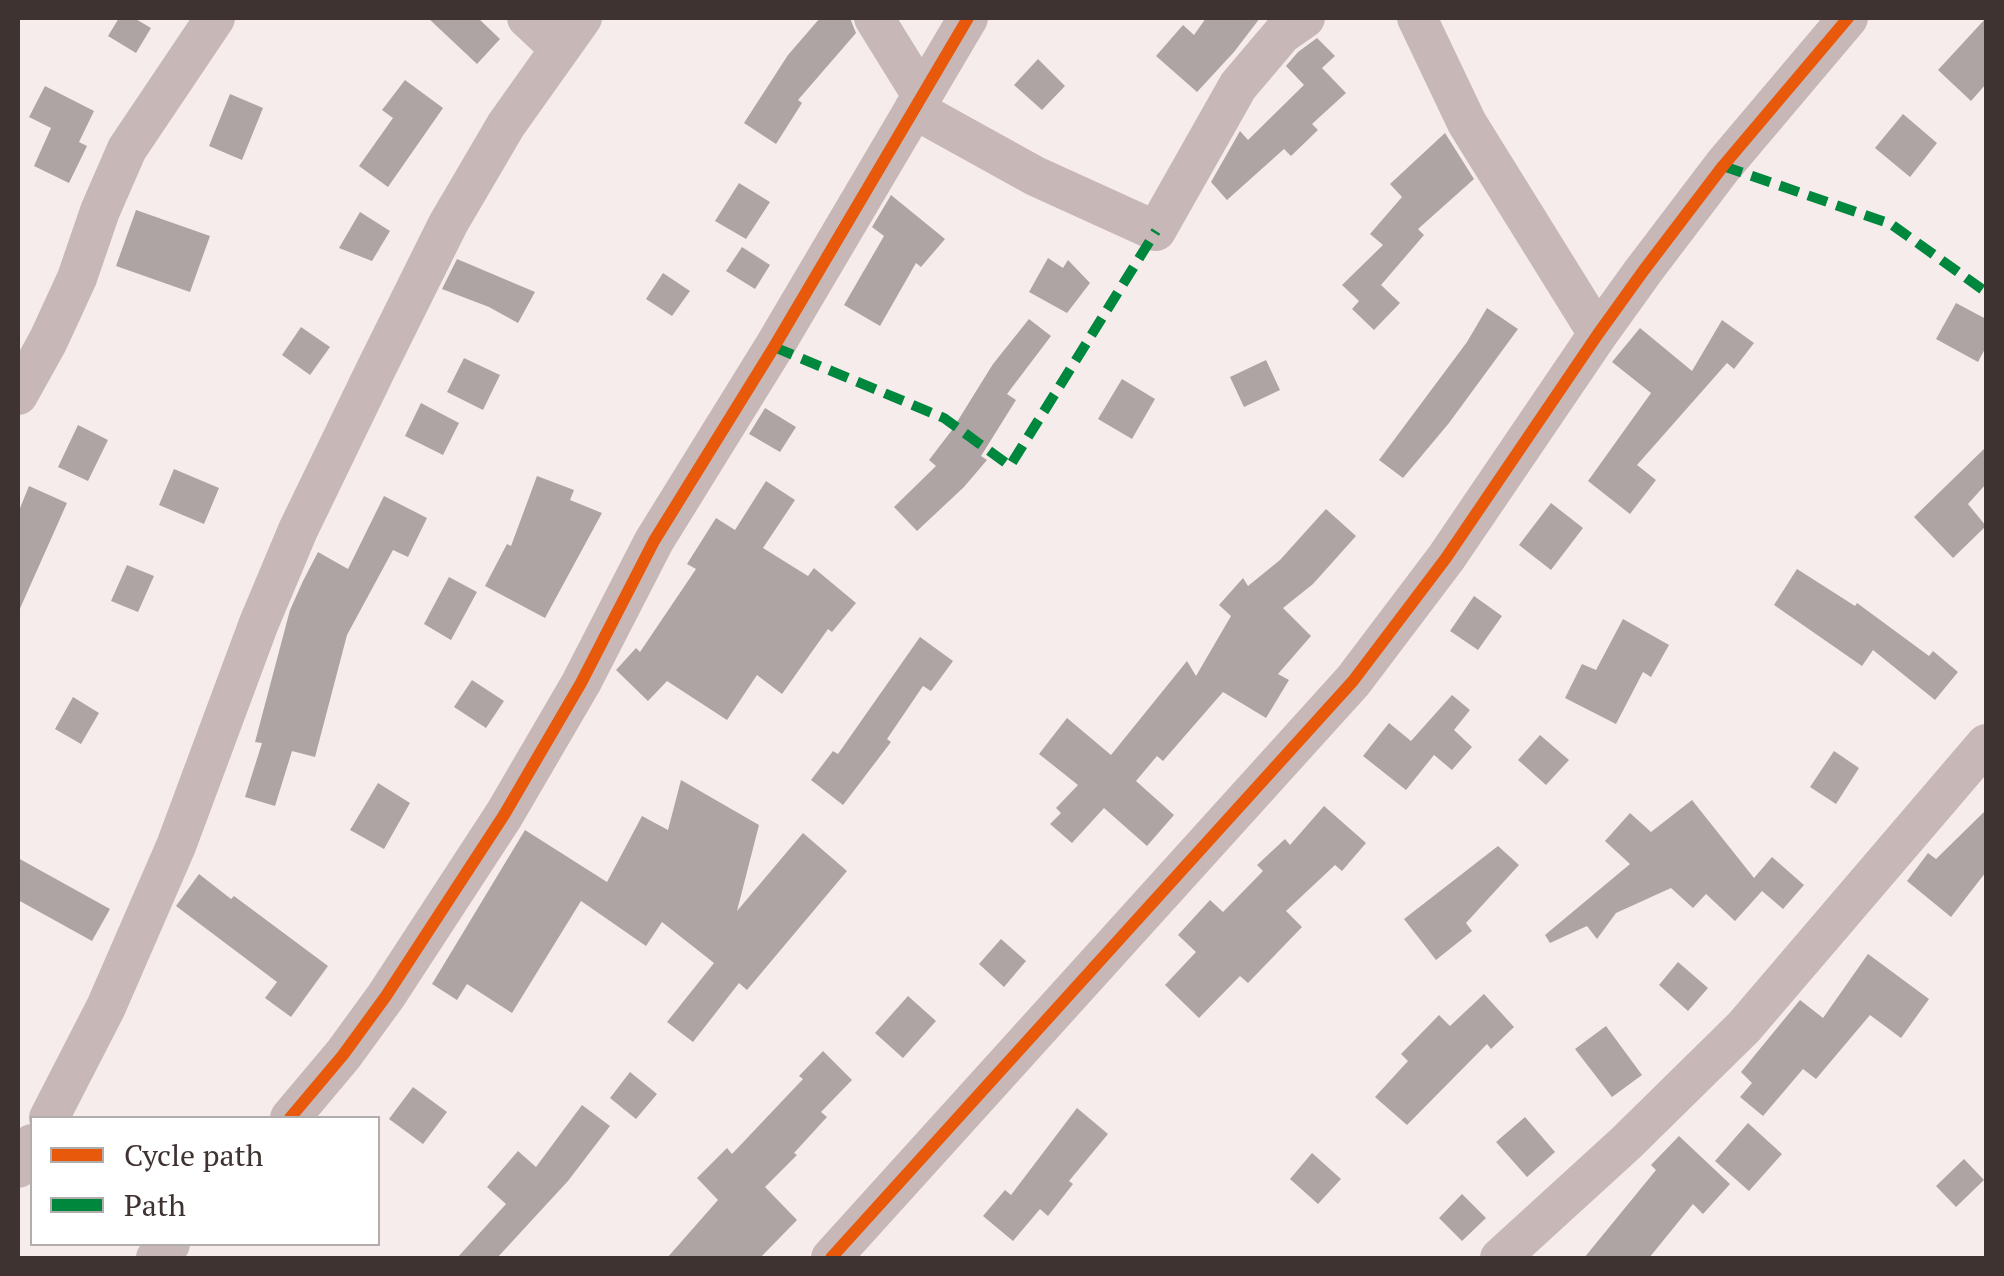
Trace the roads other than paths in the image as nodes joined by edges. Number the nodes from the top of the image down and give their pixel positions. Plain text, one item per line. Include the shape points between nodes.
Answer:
1 (215, 18) edge
2 (527, 18) edge
3 (874, 18) edge
4 (968, 18) edge
5 (1306, 18) edge
6 (1418, 18) edge
7 (1848, 18) edge
8 (571, 33) edge
9 (918, 102) junction
10 (1598, 334) junction
11 (18, 395) edge
12 (1986, 744) edge
13 (49, 1116) edge
14 (292, 1116) edge
15 (831, 1258) edge
16 (1500, 1258) edge

1 - 11 street via 128,149 70,294
2 - 8 street
3 - 9 street
4 - 9 street
5 - 9 street via 1282,34 1238,86 1156,231 1035,176
6 - 10 street via 1468,123
7 - 10 street via 1723,166
8 - 13 street via 506,124 448,224 307,512 176,846 106,1007
9 - 14 street via 654,541 504,815 386,996
10 - 15 street via 1353,682
12 - 16 street via 1744,1027

